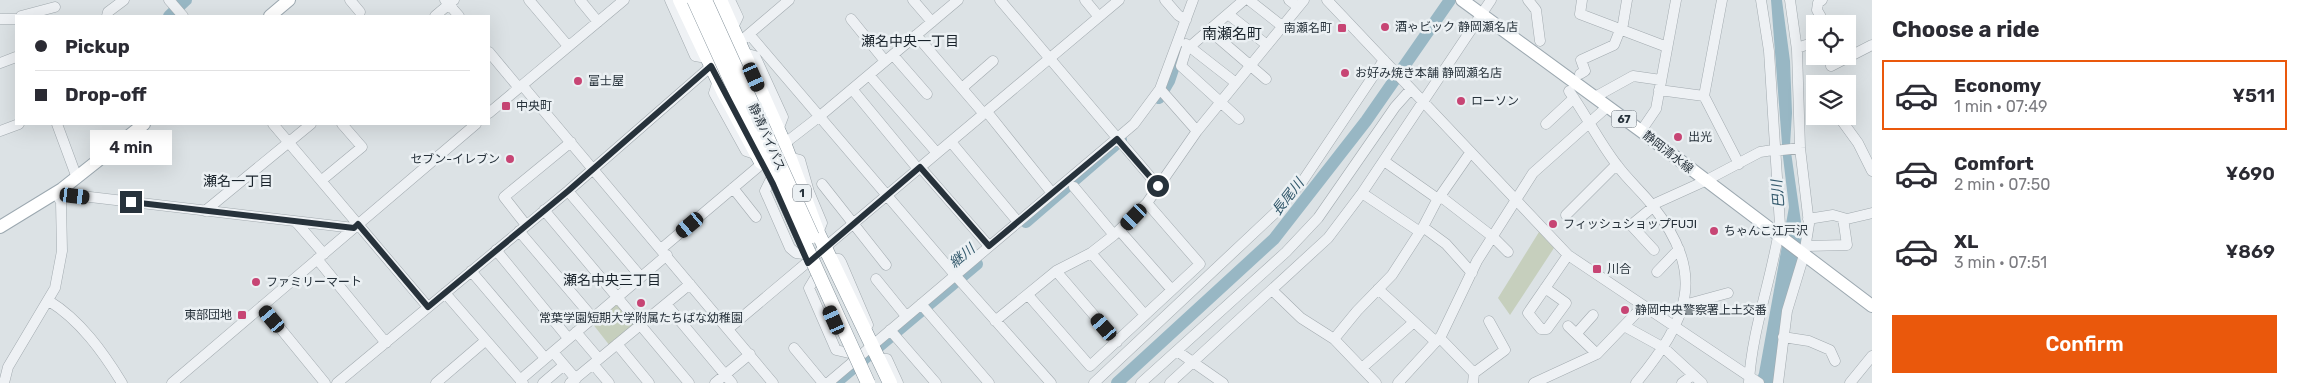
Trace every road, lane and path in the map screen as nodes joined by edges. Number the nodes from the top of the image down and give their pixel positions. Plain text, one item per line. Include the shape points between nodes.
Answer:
1 (124, 0) edge
2 (169, 0) edge
3 (289, 0) edge
4 (529, 0) edge
5 (580, 0) edge
6 (624, 0) edge
7 (670, 0) edge
8 (680, 0) edge
9 (685, 0) edge
10 (694, 0) edge
11 (705, 0) edge
12 (713, 0) edge
13 (720, 0) edge
14 (730, 0) edge
15 (789, 0) edge
16 (912, 0) edge
17 (958, 0) edge
18 (1000, 0) edge
19 (1084, 0) edge
20 (1119, 0) edge
21 (1165, 0) edge
22 (1193, 0) edge
23 (1244, 0) edge
24 (1249, 0) edge
25 (1288, 0) edge
26 (1327, 0) edge
27 (1490, 0) edge
28 (1528, 0) edge
29 (1582, 0) edge
30 (1628, 0) edge
31 (1676, 0) edge
32 (1722, 0) edge
33 (1761, 0) edge
34 (1790, 0) edge
35 (1822, 0) edge
36 (353, 1) edge
37 (449, 1) edge
38 (1464, 2) edge
39 (1301, 4) edge
40 (55, 7) dead end
41 (360, 12) dead end
42 (1228, 14) junction
43 (25, 15) edge
44 (107, 15) edge
45 (182, 15) edge
46 (271, 15) edge
47 (436, 15) edge
48 (458, 15) edge
49 (1481, 15) junction
50 (1820, 15) edge
51 (1099, 17) junction
52 (0, 19) edge
53 (851, 19) dead end
54 (15, 20) edge
55 (1186, 20) junction
56 (598, 22) junction
57 (932, 22) junction
58 (1282, 26) junction
59 (733, 27) junction
60 (1209, 30) junction
61 (1621, 30) junction
62 (916, 35) junction
63 (1179, 39) junction
64 (1540, 42) dead end
65 (744, 43) junction
66 (1267, 45) junction
67 (1806, 45) edge
68 (1872, 45) edge
69 (568, 46) junction
70 (1190, 47) junction
71 (1667, 47) junction
72 (1796, 48) junction
73 (490, 53) edge
74 (15, 57) edge
75 (889, 58) junction
76 (1050, 59) junction
77 (993, 61) dead end
78 (709, 62) junction
79 (1385, 62) junction
80 (0, 63) edge
81 (1251, 64) junction
82 (1831, 66) dead end
83 (1580, 74) dead end
84 (869, 75) junction
85 (1266, 78) dead end
86 (1236, 83) junction
87 (1660, 85) junction
88 (520, 86) junction
89 (1410, 87) junction
90 (962, 88) junction
91 (852, 89) junction
92 (1162, 93) junction
93 (927, 94) dead end
94 (1704, 96) junction
95 (1595, 97) junction
96 (1424, 101) junction
97 (1220, 103) junction
98 (1607, 107) junction
99 (490, 109) edge
100 (986, 113) junction
101 (820, 116) junction
102 (1239, 119) dead end
103 (1589, 123) junction
104 (1546, 124) dead end
105 (16, 125) edge
106 (57, 125) edge
107 (143, 125) edge
108 (274, 125) edge
109 (310, 125) edge
110 (343, 125) edge
111 (1845, 125) edge
112 (470, 126) edge
113 (0, 131) edge
114 (1197, 131) junction
115 (1641, 131) junction
116 (1117, 139) junction
117 (571, 142) junction
118 (951, 142) junction
119 (289, 143) junction
120 (1799, 148) junction
121 (785, 149) junction
122 (1775, 150) junction
123 (937, 153) junction
124 (1470, 153) junction
125 (758, 161) junction
126 (1384, 162) junction
127 (1739, 164) junction
128 (1616, 165) junction
129 (919, 168) junction
130 (593, 169) junction
131 (1872, 171) edge
132 (77, 178) junction
133 (773, 178) junction
134 (322, 180) junction
135 (1705, 181) junction
136 (822, 184) dead end
137 (1158, 186) junction
138 (1074, 187) dead end
139 (733, 188) junction
140 (568, 191) junction
141 (56, 193) junction
142 (1052, 193) junction
143 (1362, 193) junction
144 (887, 195) junction
145 (1439, 197) junction
146 (1516, 200) junction
147 (1147, 203) junction
148 (1653, 206) junction
149 (544, 210) junction
150 (205, 211) junction
151 (1872, 213) edge
152 (1566, 215) dead end
153 (756, 217) dead end
154 (1843, 218) junction
155 (1808, 219) junction
156 (296, 222) junction
157 (1018, 222) junction
158 (852, 224) junction
159 (356, 226) junction
160 (0, 227) edge
161 (523, 228) junction
162 (1421, 230) junction
163 (814, 231) junction
164 (1117, 233) junction
165 (1779, 236) junction
166 (1493, 237) junction
167 (989, 246) junction
168 (1679, 249) junction
169 (496, 250) junction
170 (1654, 250) dead end
171 (1804, 251) junction
172 (664, 252) junction
173 (1508, 252) dead end
174 (828, 253) junction
175 (1090, 253) junction
176 (1568, 255) junction
177 (320, 256) junction
178 (806, 258) junction
179 (886, 265) dead end
180 (471, 271) junction
181 (1056, 271) junction
182 (1657, 272) dead end
183 (1472, 273) junction
184 (955, 275) junction
185 (642, 276) junction
186 (876, 279) dead end
187 (690, 284) junction
188 (1545, 288) dead end
189 (1378, 289) junction
190 (1172, 290) junction
191 (1273, 291) junction
192 (445, 293) junction
193 (1728, 293) dead end
194 (1028, 295) junction
195 (616, 298) junction
196 (49, 301) junction
197 (666, 304) junction
198 (921, 304) junction
199 (1684, 305) junction
200 (262, 306) junction
201 (1643, 306) junction
202 (1872, 306) edge
203 (428, 307) junction
204 (1593, 314) dead end
205 (1145, 315) junction
206 (906, 316) junction
207 (593, 318) junction
208 (995, 321) junction
209 (1489, 321) dead end
210 (1414, 322) junction
211 (640, 325) junction
212 (1568, 326) dead end
213 (1624, 326) junction
214 (1675, 327) junction
215 (728, 329) junction
216 (890, 330) junction
217 (1576, 334) junction
218 (572, 335) junction
219 (1783, 337) junction
220 (1334, 340) junction
221 (1438, 340) junction
222 (485, 341) junction
223 (1116, 342) junction
224 (386, 343) junction
225 (617, 344) junction
226 (872, 346) junction
227 (794, 348) dead end
228 (1664, 348) junction
229 (1177, 351) junction
230 (750, 354) junction
231 (1597, 354) junction
232 (549, 355) junction
233 (1872, 356) edge
234 (851, 357) junction
235 (879, 359) junction
236 (1835, 361) dead end
237 (596, 362) junction
238 (1194, 362) junction
239 (564, 365) junction
240 (1362, 368) junction
241 (1692, 375) junction
242 (1473, 378) edge
243 (3, 379) edge
244 (728, 379) edge
245 (1752, 380) edge
246 (521, 381) edge
247 (573, 381) edge
248 (1047, 382) edge
249 (122, 383) edge
250 (172, 383) edge
251 (325, 383) edge
252 (337, 383) edge
253 (436, 383) edge
254 (543, 383) edge
255 (609, 383) edge
256 (649, 383) edge
257 (689, 383) edge
258 (715, 383) edge
259 (773, 383) edge
260 (823, 383) edge
261 (828, 383) edge
262 (863, 383) edge
263 (879, 383) edge
264 (890, 383) edge
265 (898, 383) edge
266 (936, 383) edge
267 (989, 383) edge
268 (1094, 383) edge
269 (1141, 383) edge
270 (1170, 383) edge
271 (1223, 383) edge
272 (1376, 383) edge
273 (1398, 383) edge
274 (1534, 383) edge
275 (1636, 383) edge
276 (1682, 383) edge
277 (1702, 383) edge
278 (1778, 383) edge
279 (1850, 383) edge

1 - 44 street
2 - 45 street
3 - 46 main road
4 - 69 street
5 - 56 street
6 - 56 street
7 - 78 street via 695,56
8 - 78 highway, 1
9 - 133 highway, 1, bridge
10 - 133 highway, 静清バイパス / 1, bridge
11 - 163 highway, 静清バイパス / 1, bridge
12 - 163 highway, bridge
13 - 59 highway, 1
14 - 59 street via 738,17
15 - 65 street
16 - 57 street
17 - 57 street
18 - 76 street
19 - 51 street
20 - 51 street
21 - 55 street
22 - 55 street
23 - 42 street
24 - 58 street
25 - 39 street
26 - 79 street
27 - 49 street
28 - 64 street via 1536,10
29 - 61 street via 1580,14
30 - 61 street
31 - 71 street
32 - 94 street
33 - 122 street via 1769,51
34 - 72 street
35 - 50 street via 1817,10
36 - 41 street
37 - 47 street
37 - 48 street
38 - 49 main road, 静岡清水線 / 67
39 - 58 street
40 - 43 street
42 - 60 street
42 - 66 street
49 - 95 main road, 静岡清水線 / 67
49 - 96 street
51 - 76 street
52 - 54 street
53 - 75 street
55 - 63 street
56 - 69 street
57 - 62 street
58 - 66 street
59 - 65 highway, 1
60 - 70 street
60 - 81 street
61 - 71 street
61 - 83 street via 1614,45 1581,60 1585,71
62 - 75 street
62 - 90 street
63 - 70 street
63 - 92 street
65 - 78 street
65 - 101 street
65 - 121 highway, 1
66 - 81 street
67 - 72 street
68 - 82 street
69 - 88 street
70 - 86 street
70 - 97 street via 1181,66
71 - 87 street
72 - 120 street
73 - 88 street
74 - 80 street
75 - 84 street
75 - 93 street
76 - 100 street
76 - 116 street
77 - 90 street
78 - 125 highway, 1
78 - 130 street
79 - 89 street
79 - 268 street via 1302,182 1275,213
81 - 85 street
81 - 86 street
84 - 91 street
84 - 123 street
86 - 97 street
87 - 94 street
87 - 95 street via 1633,76
87 - 115 street via 1656,109
88 - 99 street
88 - 117 street
89 - 96 street
89 - 229 street via 1318,218 1286,252
90 - 100 street
91 - 101 street
91 - 129 street
92 - 114 street
92 - 116 street
94 - 127 street
95 - 98 main road, 静岡清水線 / 67
96 - 124 street
96 - 126 street
97 - 102 street
97 - 114 street
98 - 103 street
98 - 115 main road, 静岡清水線 / 67
100 - 118 street
100 - 142 street
101 - 121 street
101 - 144 street
103 - 104 street via 1572,95
103 - 128 street
103 - 146 street via 1533,173
105 - 113 street
106 - 132 street
107 - 132 main road
108 - 119 street
109 - 119 street
110 - 134 street via 362,147
111 - 131 street
112 - 159 street
114 - 137 street
115 - 135 main road, 静岡清水線 / 67
116 - 137 street
116 - 142 street
117 - 130 street
117 - 161 street via 504,197
118 - 123 street
118 - 157 street
119 - 134 street
119 - 150 street
120 - 122 street
120 - 155 street
121 - 163 highway, 1
122 - 127 street via 1760,152
122 - 165 street
123 - 129 street
124 - 145 street
124 - 146 street
125 - 133 highway, 1
125 - 139 street
126 - 143 street
126 - 145 street
127 - 135 street
128 - 148 street
128 - 152 street
129 - 144 street
129 - 167 street
130 - 140 street
130 - 172 street
132 - 141 main road
133 - 178 highway, 1
133 - 262 highway, 静清バイパス / 1, bridge
134 - 159 street
135 - 148 street
135 - 165 main road, 静岡清水線 / 67
136 - 158 street
137 - 147 street
138 - 164 street
139 - 153 street
139 - 172 street
140 - 149 street
140 - 185 street
141 - 150 street
141 - 160 main road
141 - 196 street via 61,202 62,251 59,274
142 - 157 street
143 - 162 street
143 - 191 street via 1328,238
144 - 158 street
144 - 184 street
145 - 162 street
145 - 166 street
146 - 166 street
146 - 176 street
147 - 164 street
147 - 190 street via 1200,264
148 - 168 street
148 - 170 street via 1631,224
149 - 161 street
149 - 195 street
150 - 156 street
151 - 154 street
154 - 155 street via 1833,215
154 - 171 street via 1847,244
155 - 171 street
156 - 159 street
156 - 177 street
157 - 167 street
158 - 174 street
158 - 179 street
159 - 177 street
159 - 203 street
161 - 169 street
161 - 207 street
162 - 183 street via 1446,244
162 - 189 street via 1392,275
163 - 174 highway, 1
163 - 263 highway, 静清バイパス / 1
164 - 175 street
164 - 190 street
165 - 171 main road, 静岡清水線 / 67
165 - 245 street via 1762,305
166 - 173 street
166 - 183 street
167 - 184 street
168 - 182 street
168 - 199 street via 1687,278
169 - 180 street
169 - 218 street
171 - 202 main road, 静岡清水線 / 67
171 - 219 street via 1786,311
172 - 185 street
172 - 187 street
174 - 178 street
174 - 226 highway, 1
175 - 181 street
175 - 205 street
176 - 188 street
176 - 201 street
177 - 200 street
177 - 224 street
178 - 215 street
178 - 234 highway, 1
180 - 192 street
180 - 232 street
181 - 194 street
181 - 223 street
183 - 221 street
184 - 198 street
184 - 208 street
185 - 195 street
186 - 206 street
187 - 197 street
187 - 215 street
189 - 210 street
189 - 220 street
190 - 205 street
191 - 220 street via 1301,318
191 - 238 street
192 - 203 street
192 - 222 street
193 - 199 street
194 - 208 street
194 - 223 street via 1090,366
195 - 207 street
195 - 211 street
196 - 243 street
196 - 249 street via 65,310 88,335
197 - 211 street
197 - 244 street
198 - 206 street
198 - 267 street
199 - 214 street
200 - 250 street
200 - 251 street
201 - 213 street
201 - 214 street
203 - 224 street
204 - 217 street
205 - 223 street
206 - 216 street
207 - 218 street
208 - 248 street
209 - 242 street via 1505,350
210 - 221 street
210 - 240 street
211 - 225 street
211 - 257 street
212 - 217 street
213 - 228 street
213 - 231 street
214 - 228 street
214 - 245 street
215 - 230 street
216 - 226 street
216 - 266 street
217 - 231 street
218 - 232 street
218 - 237 street
219 - 236 street via 1809,341 1830,350
219 - 278 street
220 - 240 street
221 - 242 street
221 - 273 street
222 - 246 street
222 - 253 street
224 - 252 street
225 - 237 street
225 - 256 street
226 - 234 street
226 - 235 highway, 1
227 - 260 street
228 - 241 street
228 - 275 street
229 - 238 street
229 - 269 street
230 - 244 street
230 - 259 street
231 - 274 street
232 - 239 street
232 - 246 street
233 - 279 street
234 - 261 street
234 - 262 highway, 1
235 - 264 highway, 1
235 - 265 street via 887,359
237 - 247 street
237 - 255 street
238 - 270 street
238 - 271 street
239 - 247 street
239 - 254 street
240 - 272 street
241 - 276 street
241 - 277 street
244 - 258 street

